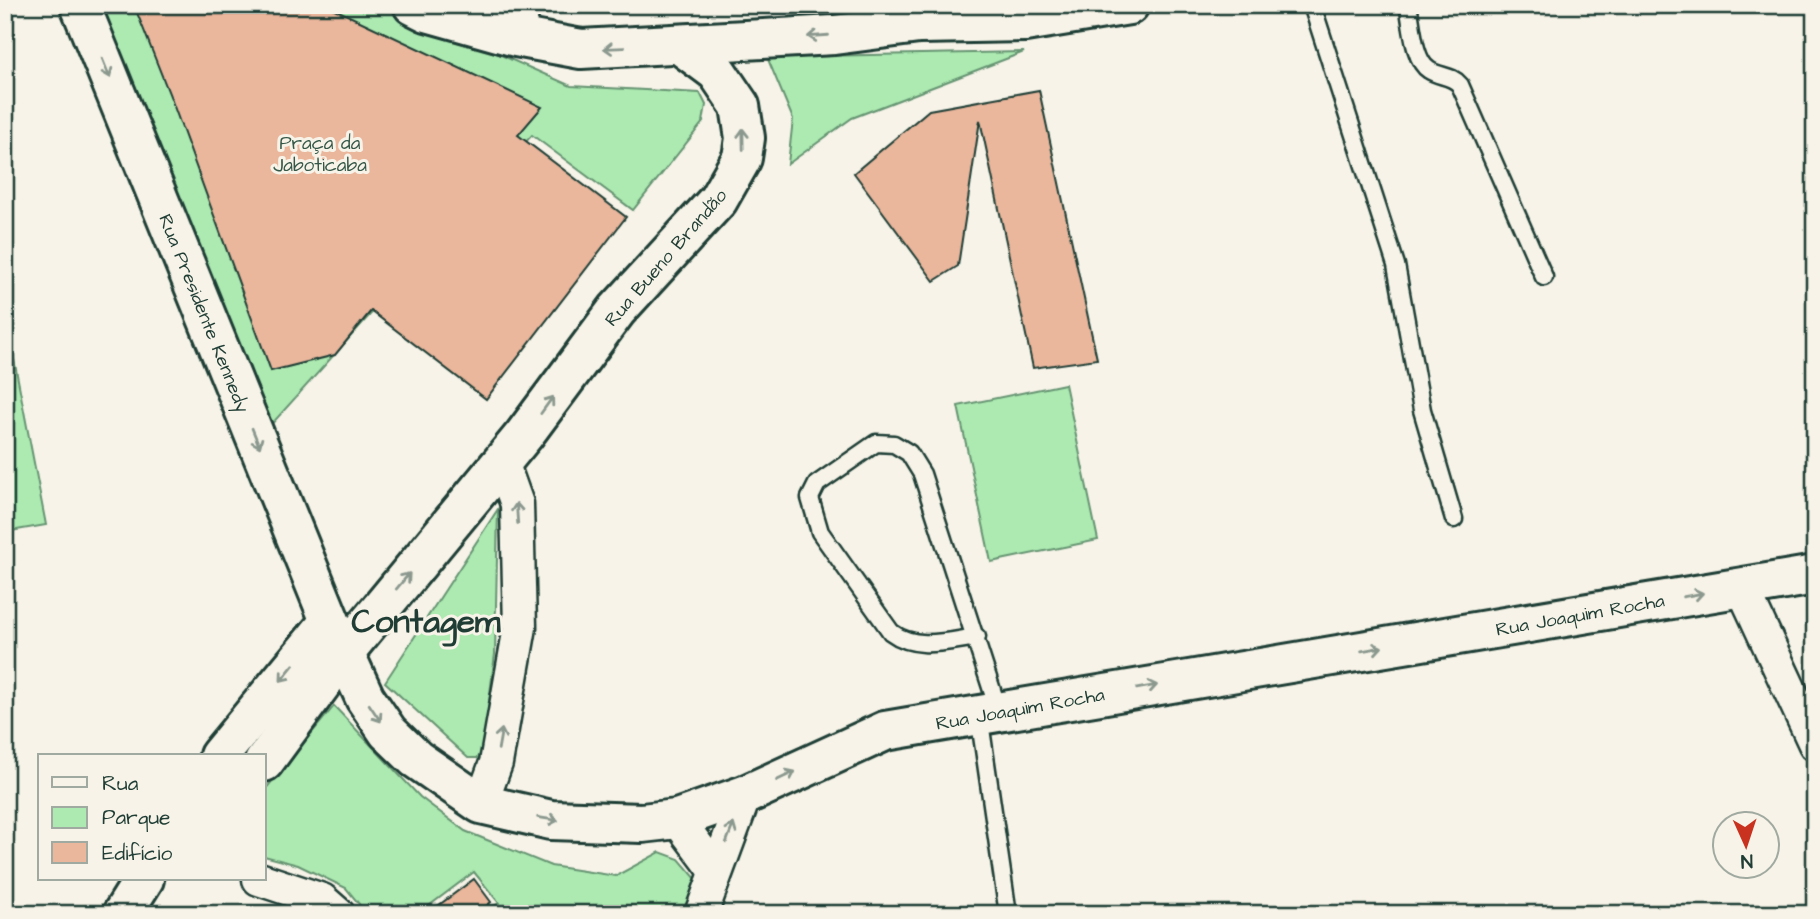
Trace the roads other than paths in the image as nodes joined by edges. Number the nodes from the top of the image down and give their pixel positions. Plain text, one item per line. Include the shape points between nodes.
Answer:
1 (80, 5) edge
2 (413, 5) edge
3 (1129, 5) edge
4 (1312, 5) edge
5 (1408, 5) edge
6 (863, 18) edge
7 (520, 21) edge
8 (682, 46) junction
9 (1544, 277) dead end
10 (502, 462) junction
11 (1454, 519) dead end
12 (1815, 575) edge
13 (1742, 587) junction
14 (337, 637) junction
15 (977, 637) junction
16 (989, 713) junction
17 (1815, 744) edge
18 (221, 754) edge
19 (266, 759) edge
20 (745, 795) junction
21 (481, 804) junction
22 (677, 819) junction
23 (716, 871) junction
24 (143, 880) edge
25 (262, 880) edge
26 (122, 914) edge
27 (338, 914) edge
28 (701, 914) edge
29 (1008, 914) edge

1 -> 14 main road, Rua Presidente Kennedy
2 - 7 main road via 427,12
3 - 6 main road via 1025,22 919,24
4 - 11 lane via 1396,265 1422,410
5 - 9 lane via 1421,62 1460,85
6 -> 8 main road
8 -> 7 main road via 581,49
10 -> 8 main road, Rua Bueno Brandão via 617,310 718,200 742,158 745,138 740,106 717,72
14 -> 10 main road, Rua Bueno Brandão
21 -> 10 street via 496,763 520,627 517,504
12 - 13 main road, Rua Joaquim Rocha
16 -> 13 main road, Rua Joaquim Rocha
13 - 17 street
14 -> 18 main road, Rua Bueno Brandão
14 - 19 main road, Rua Bueno Brandão
14 -> 21 main road, Rua Joaquim Rocha via 365,698 388,732 416,759
15 - 15 lane via 922,474 909,453 894,444 876,443 817,484 810,498 820,532 891,632 921,644
15 - 16 lane
20 -> 16 main road, Rua Joaquim Rocha via 885,731
16 - 29 lane
20 - 22 main road, Rua Joaquim Rocha
23 -> 20 street
21 -> 22 main road, Rua Joaquim Rocha via 551,820 642,823
22 - 23 street
23 - 28 street
24 - 26 main road
25 - 27 street via 323,900

